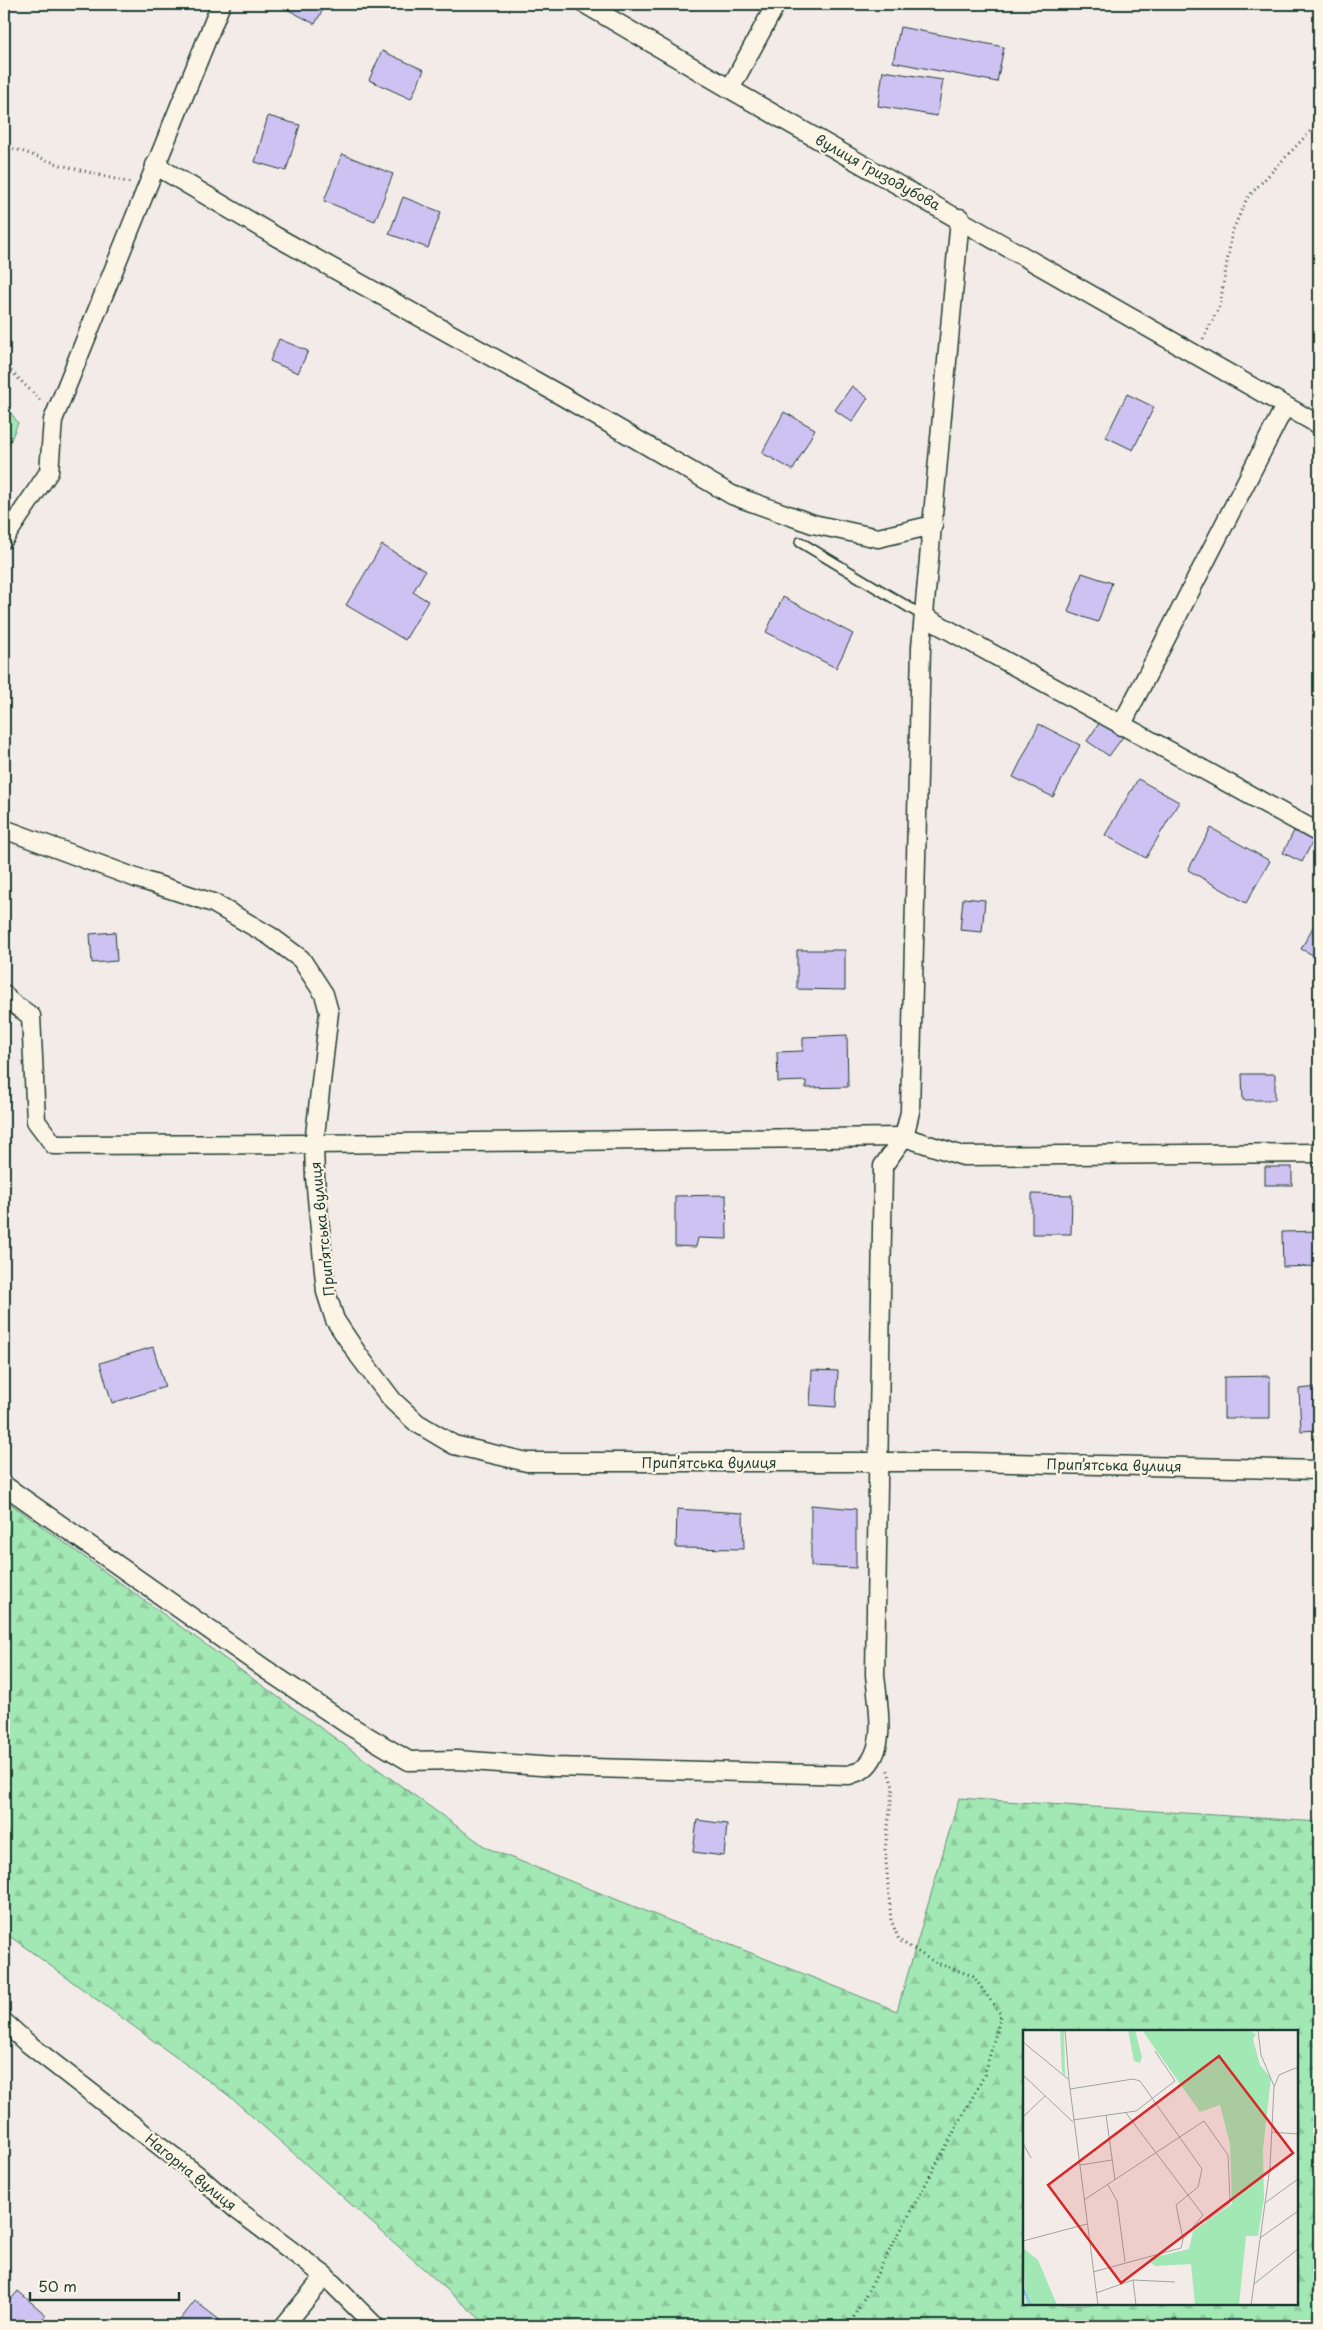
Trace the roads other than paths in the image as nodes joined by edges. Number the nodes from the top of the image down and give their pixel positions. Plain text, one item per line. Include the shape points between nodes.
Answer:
1 (221, 4) edge
2 (586, 4) edge
3 (776, 4) edge
4 (730, 89) junction
5 (156, 165) junction
6 (960, 218) junction
7 (1285, 406) junction
8 (1319, 425) edge
9 (933, 526) junction
10 (4, 539) edge
11 (800, 542) dead end
12 (925, 617) junction
13 (1121, 726) junction
14 (4, 829) edge
15 (1319, 833) edge
16 (4, 994) edge
17 (904, 1137) junction
18 (314, 1144) junction
19 (1319, 1153) edge
20 (878, 1462) junction
21 (1319, 1470) edge
22 (4, 1485) edge
23 (4, 2022) edge
24 (325, 2276) junction
25 (284, 2326) edge
26 (375, 2326) edge

1 - 5 street
2 - 4 street, вулиця Гризодубова
3 - 4 street
4 - 6 street, вулиця Гризодубова
5 - 9 street via 732,495 813,524 878,538
5 - 10 street via 53,420 49,472
6 - 7 street, вулиця Гризодубова
6 - 9 street
7 - 8 street, вулиця Гризодубова
7 - 13 street
9 - 12 street
11 - 12 lane
12 - 13 street
12 - 17 street via 921,647 910,1112
13 - 15 street
14 - 18 street, Прип’ятська вулиця via 213,903 270,936 301,959 324,994 329,1012
16 - 18 street via 31,1016 36,1121 54,1145
17 - 18 street
17 - 19 street via 963,1156
17 - 20 street via 883,1166
18 - 20 street, Прип’ятська вулиця via 326,1292 336,1320 393,1401 417,1423 454,1445 527,1462
20 - 21 street, Прип’ятська вулиця
20 - 22 street via 875,1674 879,1738 874,1755 863,1769 848,1775 554,1767 457,1760 410,1761 350,1726 265,1669
23 - 24 street, Нагорна вулиця via 236,2209
24 - 25 street
24 - 26 street, Нагорна вулиця

